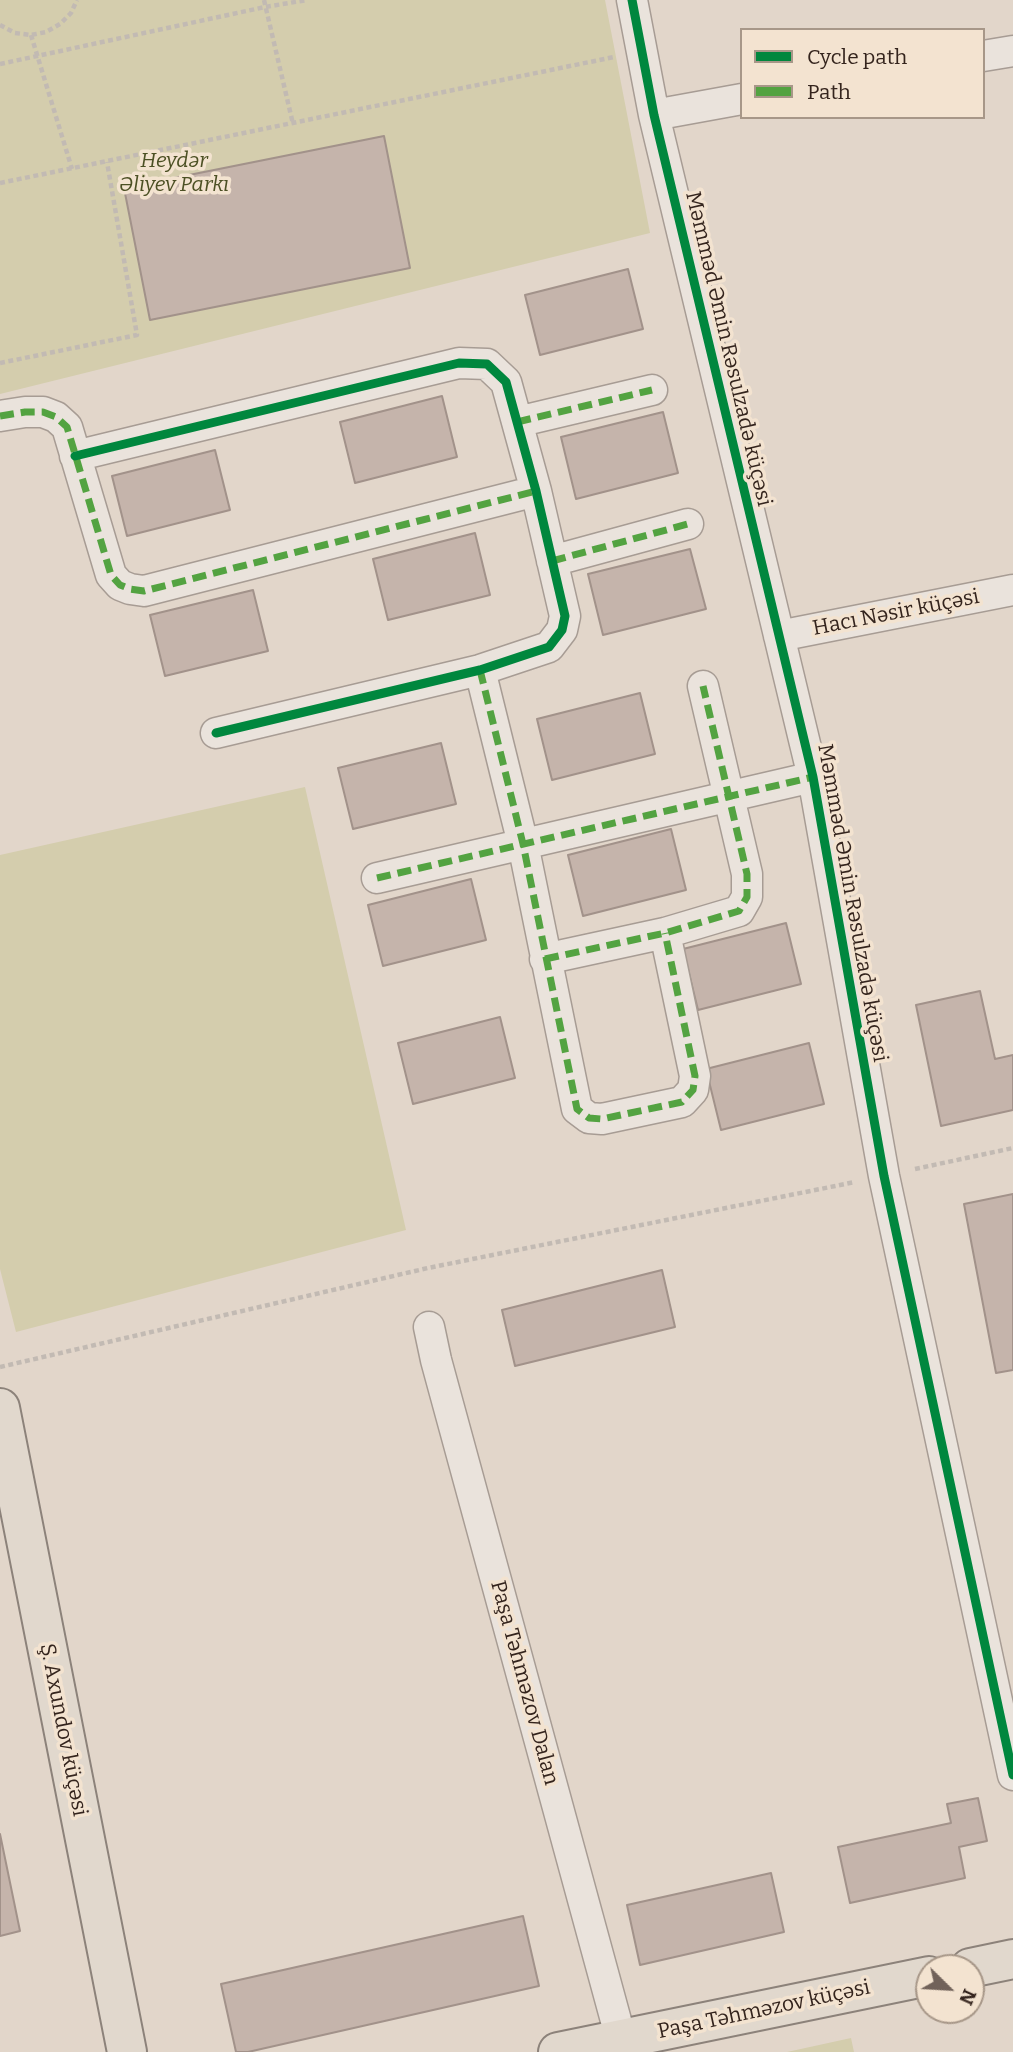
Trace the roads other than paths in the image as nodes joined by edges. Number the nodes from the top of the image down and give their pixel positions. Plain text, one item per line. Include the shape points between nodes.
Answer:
1 (632, 0) edge
2 (1013, 51) edge
3 (985, 56) edge
4 (740, 99) edge
5 (654, 115) junction
6 (652, 390) dead end
7 (0, 416) edge
8 (517, 422) junction
9 (75, 456) junction
10 (536, 491) junction
11 (688, 524) dead end
12 (552, 561) junction
13 (1013, 590) edge
14 (779, 636) junction
15 (480, 670) junction
16 (703, 686) dead end
17 (216, 733) dead end
18 (813, 776) junction
19 (729, 796) junction
20 (523, 844) junction
21 (377, 878) dead end
22 (665, 933) junction
23 (545, 959) junction
24 (429, 1327) dead end
25 (0, 1408) edge
26 (1013, 1775) edge
27 (1013, 1959) edge
28 (985, 1965) edge
29 (915, 1980) edge
30 (621, 2039) junction
31 (673, 2040) edge
32 (127, 2052) edge
33 (558, 2052) edge

1 - 5 street, Məmməd Əmin Rəsulzadə küçəsi
2 - 3 street
4 - 5 street
5 - 14 street, Məmməd Əmin Rəsulzadə küçəsi
6 - 8 street
7 - 9 street via 43,412 56,417 68,427
8 - 9 street via 506,382 487,364 459,363
8 - 10 street
9 - 10 street via 111,575 120,585 144,591
10 - 12 street
11 - 12 street
12 - 15 street via 565,616 562,630 549,647
13 - 14 street, Hacı Nəsir küçəsi
14 - 18 street, Məmməd Əmin Rəsulzadə küçəsi
15 - 17 street
15 - 20 street
16 - 19 street
18 - 19 street
18 - 26 street, Məmməd Əmin Rəsulzadə küçəsi via 884,1176
19 - 20 street
19 - 22 street via 747,874 747,897 739,911
20 - 21 street
20 - 23 street
22 - 23 street
22 - 23 street via 695,1076 693,1090 682,1102 655,1108 602,1119 590,1118 578,1109
24 - 30 street, Paşa Təhməzov Dalan
25 - 32 main road, Ş. Axundov küçəsi
27 - 28 main road
29 - 31 main road, Paşa Təhməzov küçəsi
30 - 31 main road, Paşa Təhməzov küçəsi
30 - 33 main road, Paşa Təhməzov küçəsi

